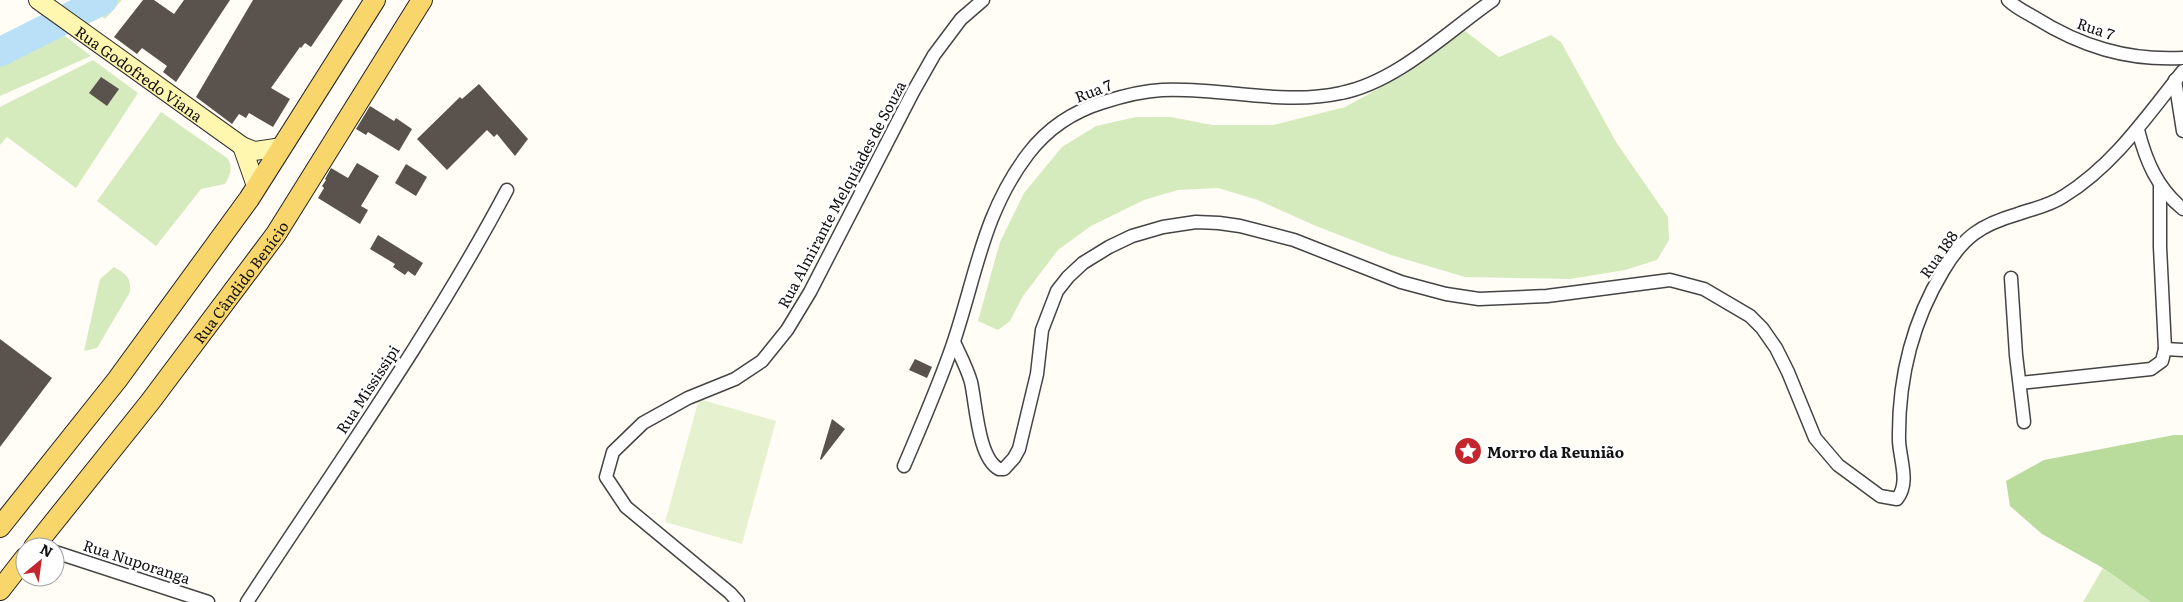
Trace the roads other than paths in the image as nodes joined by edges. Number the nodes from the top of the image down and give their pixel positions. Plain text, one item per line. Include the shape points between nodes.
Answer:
1 (376, 0) edge
2 (422, 0) edge
3 (983, 0) edge
4 (1493, 0) edge
5 (2008, 0) edge
6 (44, 4) edge
7 (2183, 58) edge
8 (2179, 76) edge
9 (2138, 130) junction
10 (2183, 131) edge
11 (242, 146) junction
12 (282, 147) junction
13 (256, 186) junction
14 (2160, 187) junction
15 (508, 190) dead end
16 (2183, 210) edge
17 (2011, 278) dead end
18 (954, 342) junction
19 (2165, 349) junction
20 (2183, 350) edge
21 (2020, 383) junction
22 (2024, 422) dead end
23 (904, 466) dead end
24 (0, 527) edge
25 (43, 537) edge
26 (65, 555) edge
27 (15, 572) edge
28 (0, 590) edge
29 (208, 602) edge
30 (248, 602) edge
31 (738, 602) edge

1 - 12 main road
2 - 25 main road, Rua Cândido Benício via 276,234
3 - 31 street, Rua Almirante Melquíades de Souza via 961,19 934,54 787,330 762,360 735,379 688,398 642,423 613,452 606,477 626,507
4 - 18 street, Rua 7 via 1416,57 1375,82 1342,93 1311,98 1154,91 1088,106 1058,124 1029,153 993,213
5 - 7 street, Rua 7 via 2052,28 2097,49 2135,56
6 - 11 main road, Rua Godofredo Viana
8 - 9 street, Rua 188
8 - 10 street
9 - 14 street via 2143,152
9 - 18 street, Rua 188 via 2100,168 2065,196 2046,206 1992,223 1972,234 1943,270 1919,317 1906,359 1899,416 1905,484 1897,499 1880,496 1838,465 1815,438 1776,348 1750,316 1704,288 1670,280 1547,296 1479,299 1401,282 1294,240 1240,226 1196,222 1155,229 1132,236 1083,263 1057,291 1042,330 1037,374 1019,449 1004,469 990,462 970,382
11 - 12 main road, Rua Godofredo Viana via 254,150
11 - 13 main road
12 - 13 main road
13 - 24 main road via 117,380
14 - 16 street
14 - 19 street
15 - 30 street, Rua Mississipi via 436,315
17 - 21 street
18 - 23 street, Rua 7
19 - 20 street
19 - 21 street via 2162,361 2151,369
21 - 22 street
26 - 29 street, Rua Nuporanga
27 - 28 main road, Rua Cândido Benício

